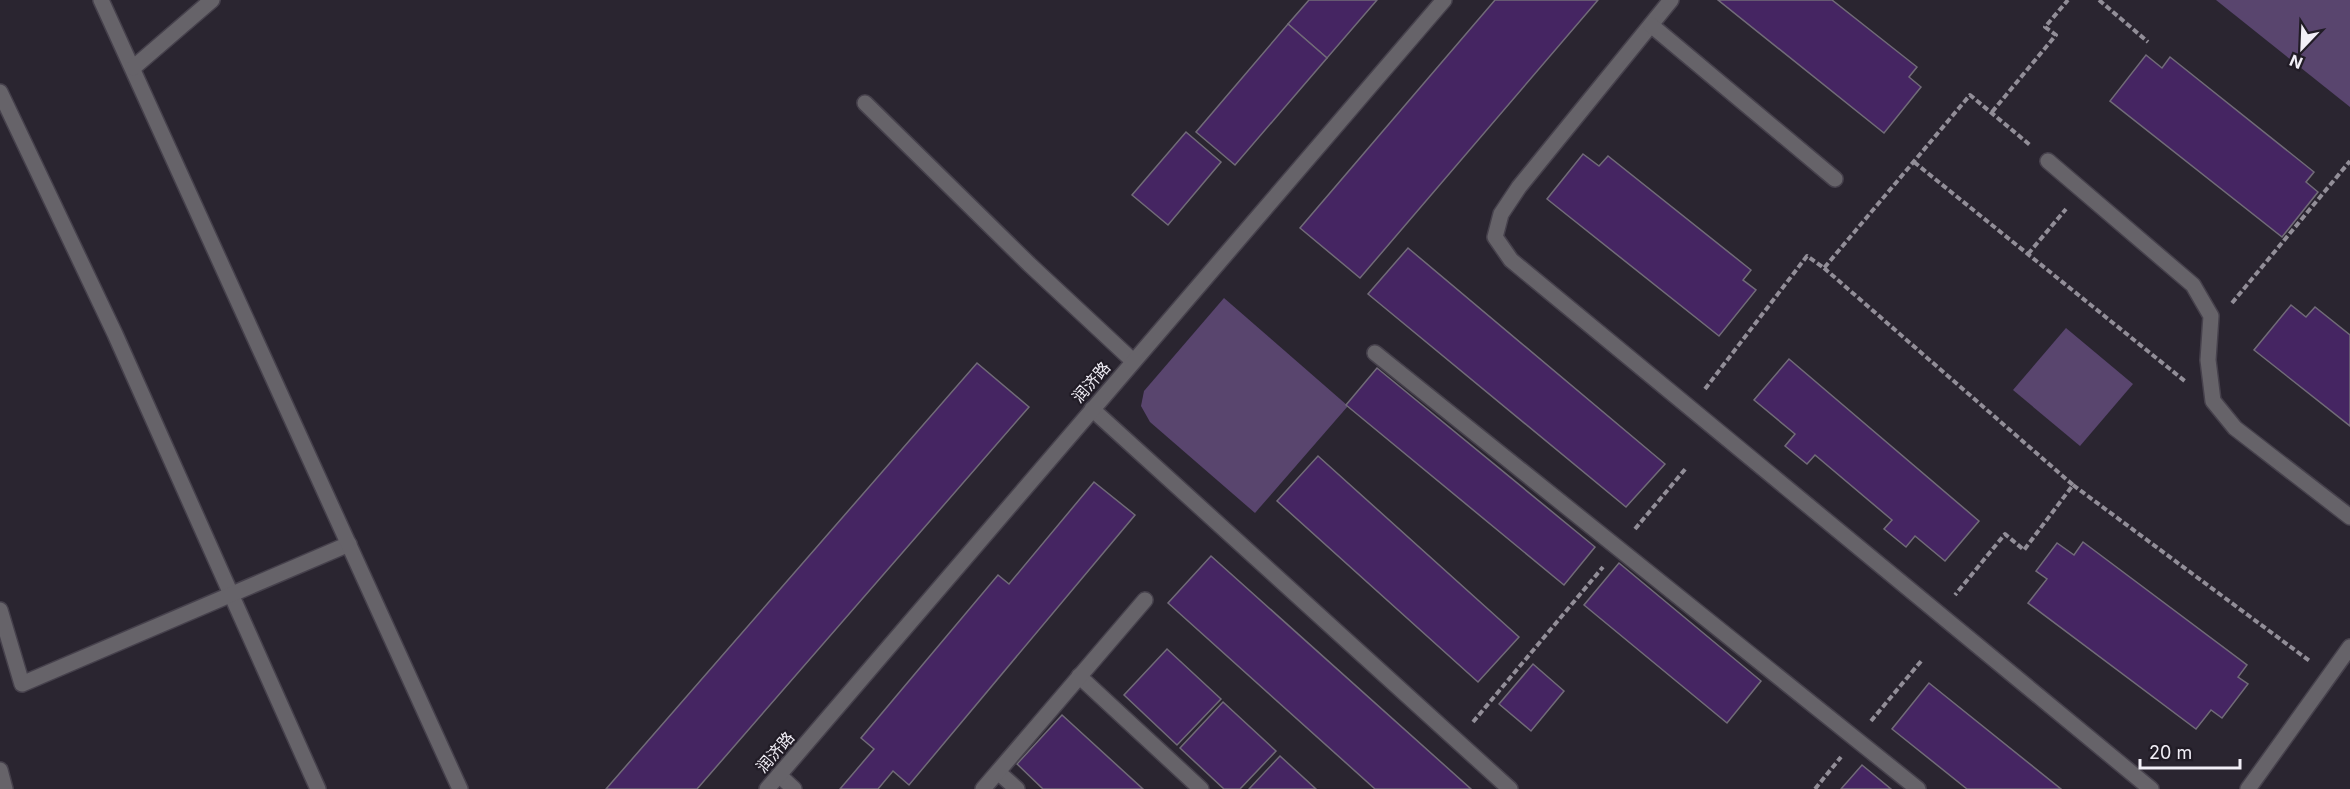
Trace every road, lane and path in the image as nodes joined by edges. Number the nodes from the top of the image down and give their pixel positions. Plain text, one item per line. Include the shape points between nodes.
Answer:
1 (101, 0) edge
2 (212, 0) edge
3 (1444, 0) edge
4 (1671, 0) edge
5 (2068, 0) edge
6 (2099, 0) edge
7 (1651, 25) junction
8 (2148, 42) dead end
9 (133, 68) junction
10 (0, 92) edge
11 (866, 103) dead end
12 (1992, 112) junction
13 (2048, 161) joint
14 (2350, 161) edge
15 (1914, 162) junction
16 (1835, 178) dead end
17 (2082, 190) junction
18 (2028, 254) junction
19 (1824, 268) junction
20 (2210, 329) junction
21 (1375, 353) dead end
22 (1133, 361) junction
23 (1690, 408) junction
24 (1092, 409) junction
25 (2221, 411) junction
26 (1687, 467) dead end
27 (2073, 485) junction
28 (2350, 517) edge
29 (349, 544) junction
30 (1618, 549) junction
31 (232, 595) junction
32 (1145, 600) dead end
33 (0, 610) edge
34 (1940, 614) junction
35 (2350, 647) edge
36 (1079, 676) junction
37 (2330, 676) junction
38 (1457, 741) junction
39 (0, 771) edge
40 (998, 772) junction
41 (779, 776) junction
42 (5, 789) edge
43 (318, 789) edge
44 (460, 789) edge
45 (767, 789) edge
46 (794, 789) edge
47 (983, 789) edge
48 (1017, 789) edge
49 (1201, 789) edge
50 (1510, 789) edge
51 (1918, 789) edge
52 (2151, 789) edge
53 (2248, 789) edge

1 - 9 street
2 - 9 street
3 - 22 street, 润济路
4 - 7 street
5 - 12 path via 2045,27 2056,36
6 - 8 path
7 - 16 street
7 - 23 street via 1520,187 1501,214 1495,237 1511,260
9 - 29 street
10 - 31 street via 115,334
11 - 22 street
12 - 13 path
12 - 15 path via 1970,95
13 - 17 street
14 - 20 path
15 - 18 path
15 - 19 path
17 - 18 path
17 - 20 street via 2193,285 2211,316
18 - 25 path
19 - 23 path via 1807,256
19 - 27 path
20 - 25 street via 2208,360 2213,401
21 - 30 street
22 - 24 street, 润济路
23 - 34 street
24 - 38 street
24 - 41 street, 润济路
25 - 28 street via 2235,428
26 - 30 path
27 - 34 path via 2024,550 2004,534
27 - 37 path
29 - 31 street
29 - 44 street
30 - 38 path
30 - 51 street
31 - 33 street via 22,684
31 - 43 street
32 - 36 street
34 - 52 street
35 - 37 street
36 - 40 street
36 - 49 street
37 - 53 street
38 - 50 street
39 - 42 street
40 - 47 street
40 - 48 street
41 - 45 street, 润济路
41 - 46 street

